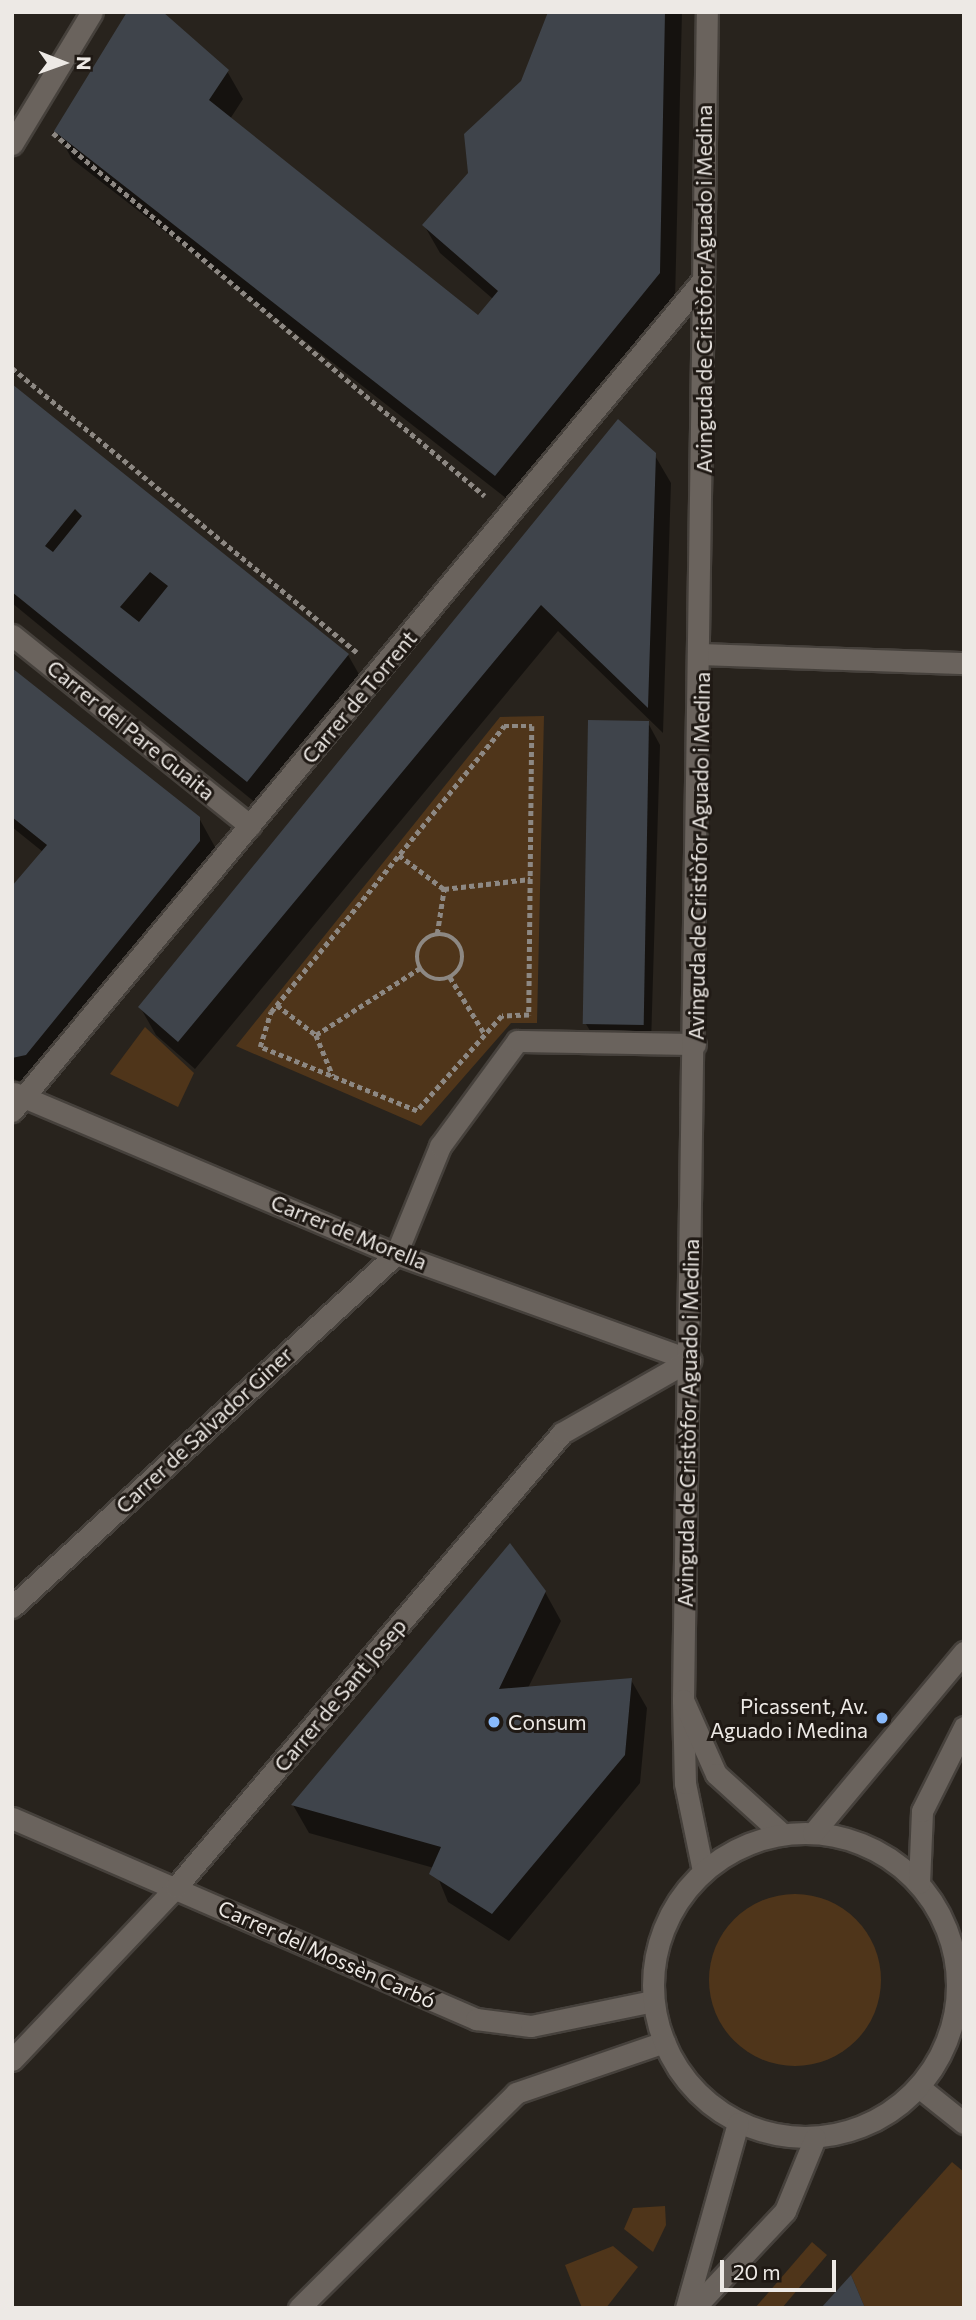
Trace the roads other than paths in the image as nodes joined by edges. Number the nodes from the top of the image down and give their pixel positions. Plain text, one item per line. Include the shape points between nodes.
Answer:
1 (92, 12) edge
2 (707, 12) edge
3 (12, 144) edge
4 (703, 280) junction
5 (12, 635) edge
6 (703, 654) junction
7 (964, 663) edge
8 (250, 826) junction
9 (695, 1044) junction
10 (16, 1100) edge
11 (396, 1254) junction
12 (690, 1360) junction
13 (12, 1606) edge
14 (964, 1652) edge
15 (683, 1700) junction
16 (964, 1727) edge
17 (12, 1818) edge
18 (781, 1833) junction
19 (813, 1833) junction
20 (703, 1871) junction
21 (919, 1883) junction
22 (176, 1887) junction
23 (940, 1913) junction
24 (964, 1921) edge
25 (653, 2000) junction
26 (956, 2036) edge
27 (664, 2042) junction
28 (12, 2060) edge
29 (919, 2087) junction
30 (738, 2123) junction
31 (964, 2123) edge
32 (815, 2138) junction
33 (299, 2308) edge
34 (686, 2308) edge
35 (694, 2308) edge

1 - 3 street
2 - 4 street, Avinguda de Cristòfor Aguado i Medina
4 - 6 street, Avinguda de Cristòfor Aguado i Medina
4 - 8 street, Carrer de Torrent via 382,673
5 - 8 street, Carrer del Pare Guaita
6 - 7 street
6 - 9 street, Avinguda de Cristòfor Aguado i Medina
8 - 10 street, Carrer de Torrent
9 - 11 street via 517,1041 440,1146
9 - 12 street, Avinguda de Cristòfor Aguado i Medina
10 - 11 street, Carrer de Morella
11 - 12 street, Carrer de Morella
11 - 13 street, Carrer de Salvador Giner
12 - 15 street, Avinguda de Cristòfor Aguado i Medina
12 - 22 street, Carrer de Sant Josep via 562,1433
14 - 19 street
15 - 18 street, Avinguda de Cristòfor Aguado i Medina via 716,1774
15 - 20 street, Avinguda de Cristòfor Aguado i Medina via 685,1783
16 - 21 street via 922,1811
17 - 22 street, Carrer del Mossèn Carbó
18 - 19 street
18 - 20 street via 739,1846
19 - 21 street via 880,1851
20 - 25 street via 673,1908 660,1942
21 - 23 street
22 - 25 street, Carrer del Mossèn Carbó via 476,2019 531,2026
22 - 28 street, Carrer de Sant Josep
23 - 24 street
23 - 26 street via 955,1953
25 - 27 street
26 - 29 street
27 - 30 street via 707,2102
27 - 33 street via 516,2093
29 - 31 street
29 - 32 street via 889,2113 854,2130
30 - 32 street via 775,2135
30 - 34 street
32 - 35 street via 785,2211

